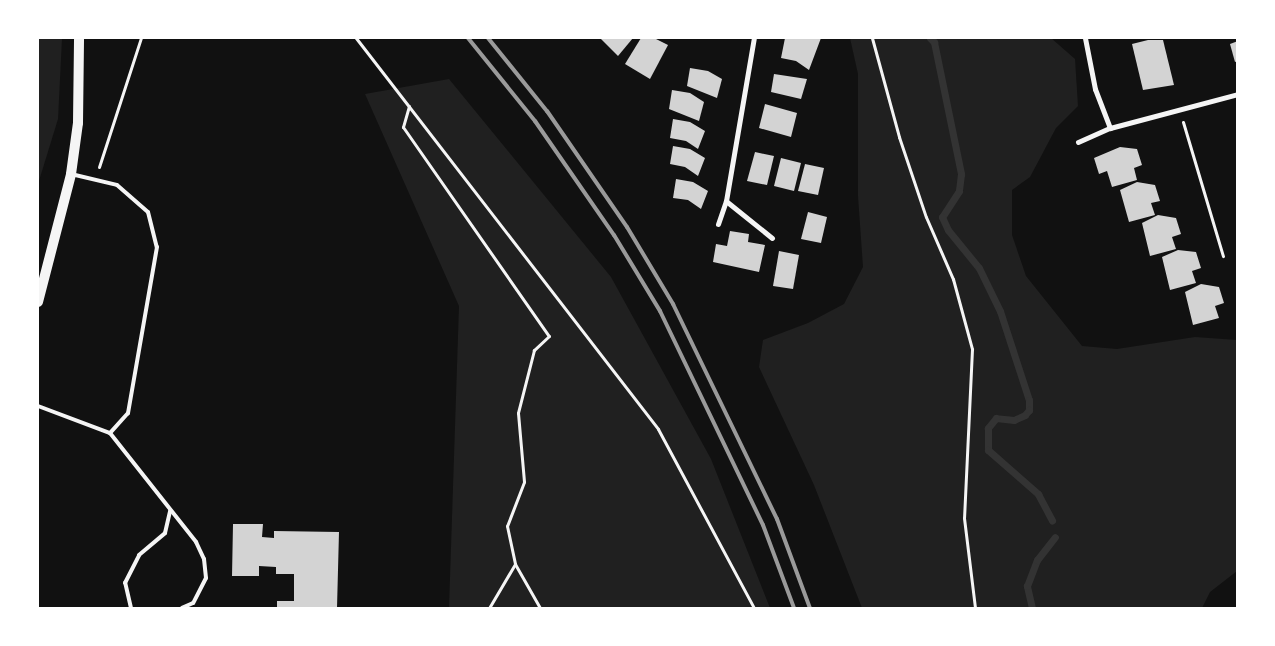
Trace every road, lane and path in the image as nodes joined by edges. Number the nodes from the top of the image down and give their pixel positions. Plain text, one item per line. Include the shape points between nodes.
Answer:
1 (79, 38) edge
2 (141, 38) edge
3 (356, 38) edge
4 (754, 38) edge
5 (872, 38) edge
6 (1085, 38) edge
7 (1238, 94) edge
8 (409, 106) junction
9 (1179, 110) junction
10 (1110, 128) junction
11 (1078, 142) dead end
12 (71, 174) junction
13 (96, 180) junction
14 (726, 201) junction
15 (718, 224) dead end
16 (772, 238) dead end
17 (1223, 256) dead end
18 (38, 302) edge
19 (38, 406) edge
20 (110, 433) junction
21 (170, 511) junction
22 (515, 564) junction
23 (131, 608) edge
24 (182, 608) edge
25 (489, 608) edge
26 (540, 608) edge
27 (754, 608) edge
28 (975, 608) edge

1 - 12 main road via 78,123
2 - 13 path
3 - 8 path
4 - 14 street
5 - 28 path via 899,137 926,217 954,279 972,348 964,518
6 - 10 street via 1095,89
7 - 9 street
8 - 22 path via 403,127 549,336 534,350 518,413 524,482 507,526
8 - 27 path via 658,429
9 - 10 street
9 - 17 path
10 - 11 street
12 - 13 lane
12 - 18 main road
13 - 20 lane via 117,185 148,212 156,247 128,413
14 - 15 street
14 - 16 street
19 - 20 lane
20 - 21 lane
21 - 23 lane via 165,534 139,555 125,583
21 - 24 lane via 196,542 205,568 206,578 193,603
22 - 25 path
22 - 26 path

